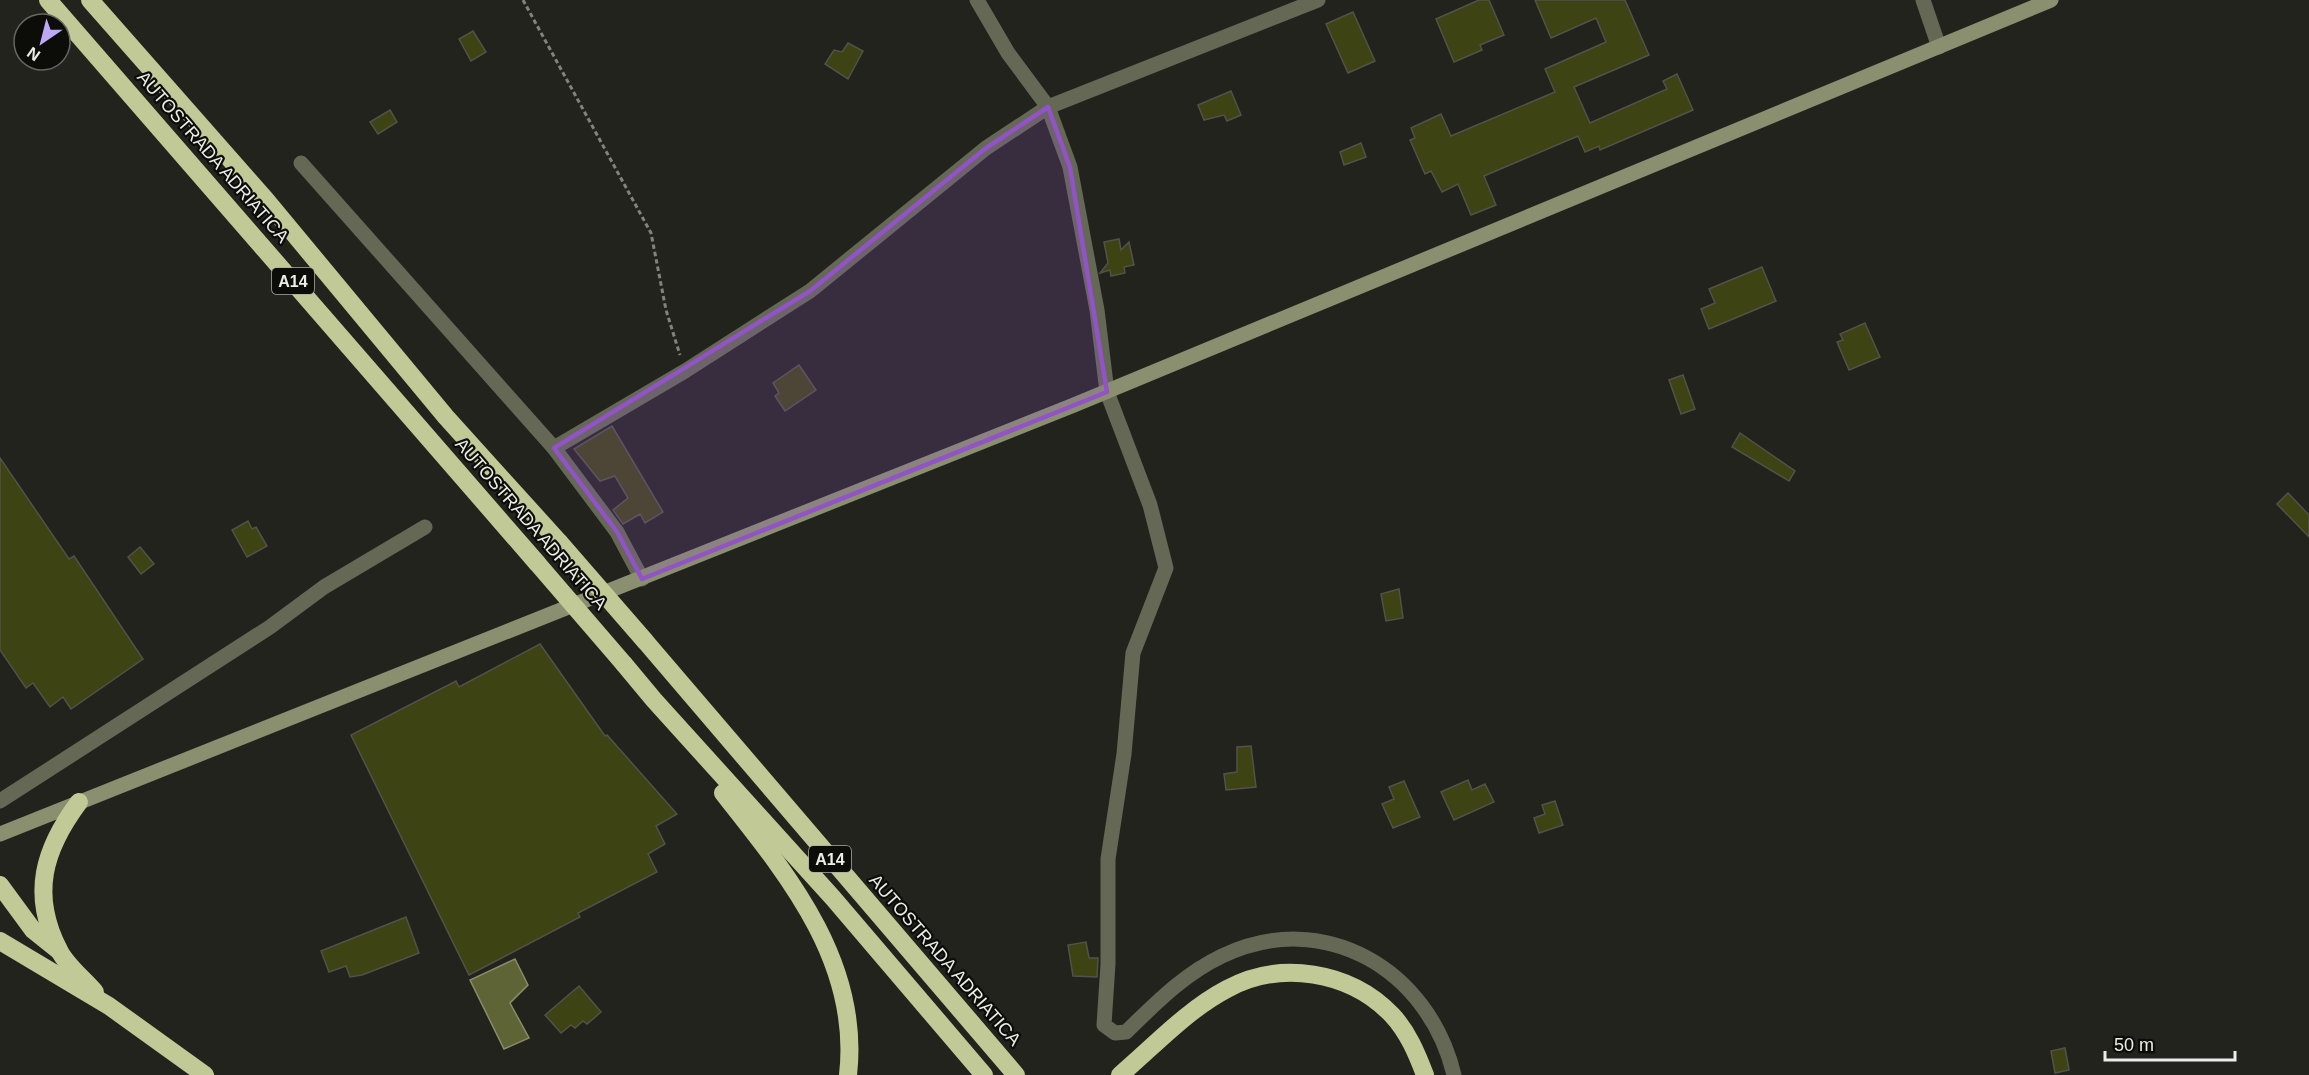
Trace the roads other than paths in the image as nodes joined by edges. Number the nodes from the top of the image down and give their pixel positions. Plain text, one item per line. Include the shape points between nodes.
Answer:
1 (48, 0) edge
2 (90, 0) edge
3 (977, 0) edge
4 (1318, 0) edge
5 (1923, 0) edge
6 (2051, 0) edge
7 (1939, 47) junction
8 (1048, 107) junction
9 (302, 163) dead end
10 (1107, 392) junction
11 (554, 448) junction
12 (425, 527) dead end
13 (642, 579) junction
14 (654, 700) junction
15 (0, 801) edge
16 (79, 802) junction
17 (0, 834) edge
18 (0, 885) edge
19 (2, 941) edge
20 (59, 951) junction
21 (109, 1006) junction
22 (205, 1075) edge
23 (848, 1075) edge
24 (984, 1075) edge
25 (1016, 1075) edge
26 (1120, 1075) edge
27 (1425, 1075) edge
28 (1454, 1075) edge

1 - 14 highway, AUTOSTRADA ADRIATICA / A14, bridge
2 - 25 highway, AUTOSTRADA ADRIATICA / A14, bridge
3 - 8 street via 1008,53
4 - 8 street
5 - 7 street
6 - 7 main road
7 - 10 main road
8 - 10 street via 1070,167 1097,310
8 - 11 street via 986,148 810,291
9 - 11 street
10 - 13 main road
10 - 28 street via 1150,505 1166,568 1132,653 1124,754 1108,859 1104,1025 1115,1033 1126,1032 1178,983 1223,955 1281,939 1321,941 1360,954 1388,969 1411,991 1444,1043
11 - 13 street via 617,532
12 - 15 street via 324,587 270,627
13 - 16 main road
14 - 23 highway, A14 via 680,740 782,867 811,912 841,986 849,1037
14 - 24 highway, AUTOSTRADA ADRIATICA / A14 via 833,898
16 - 17 main road
16 - 20 highway via 56,837 44,874 47,916
18 - 20 highway via 33,930
19 - 21 highway
20 - 21 highway
21 - 22 highway
26 - 27 highway via 1226,989 1260,976 1298,973 1335,979 1376,1000 1407,1034

